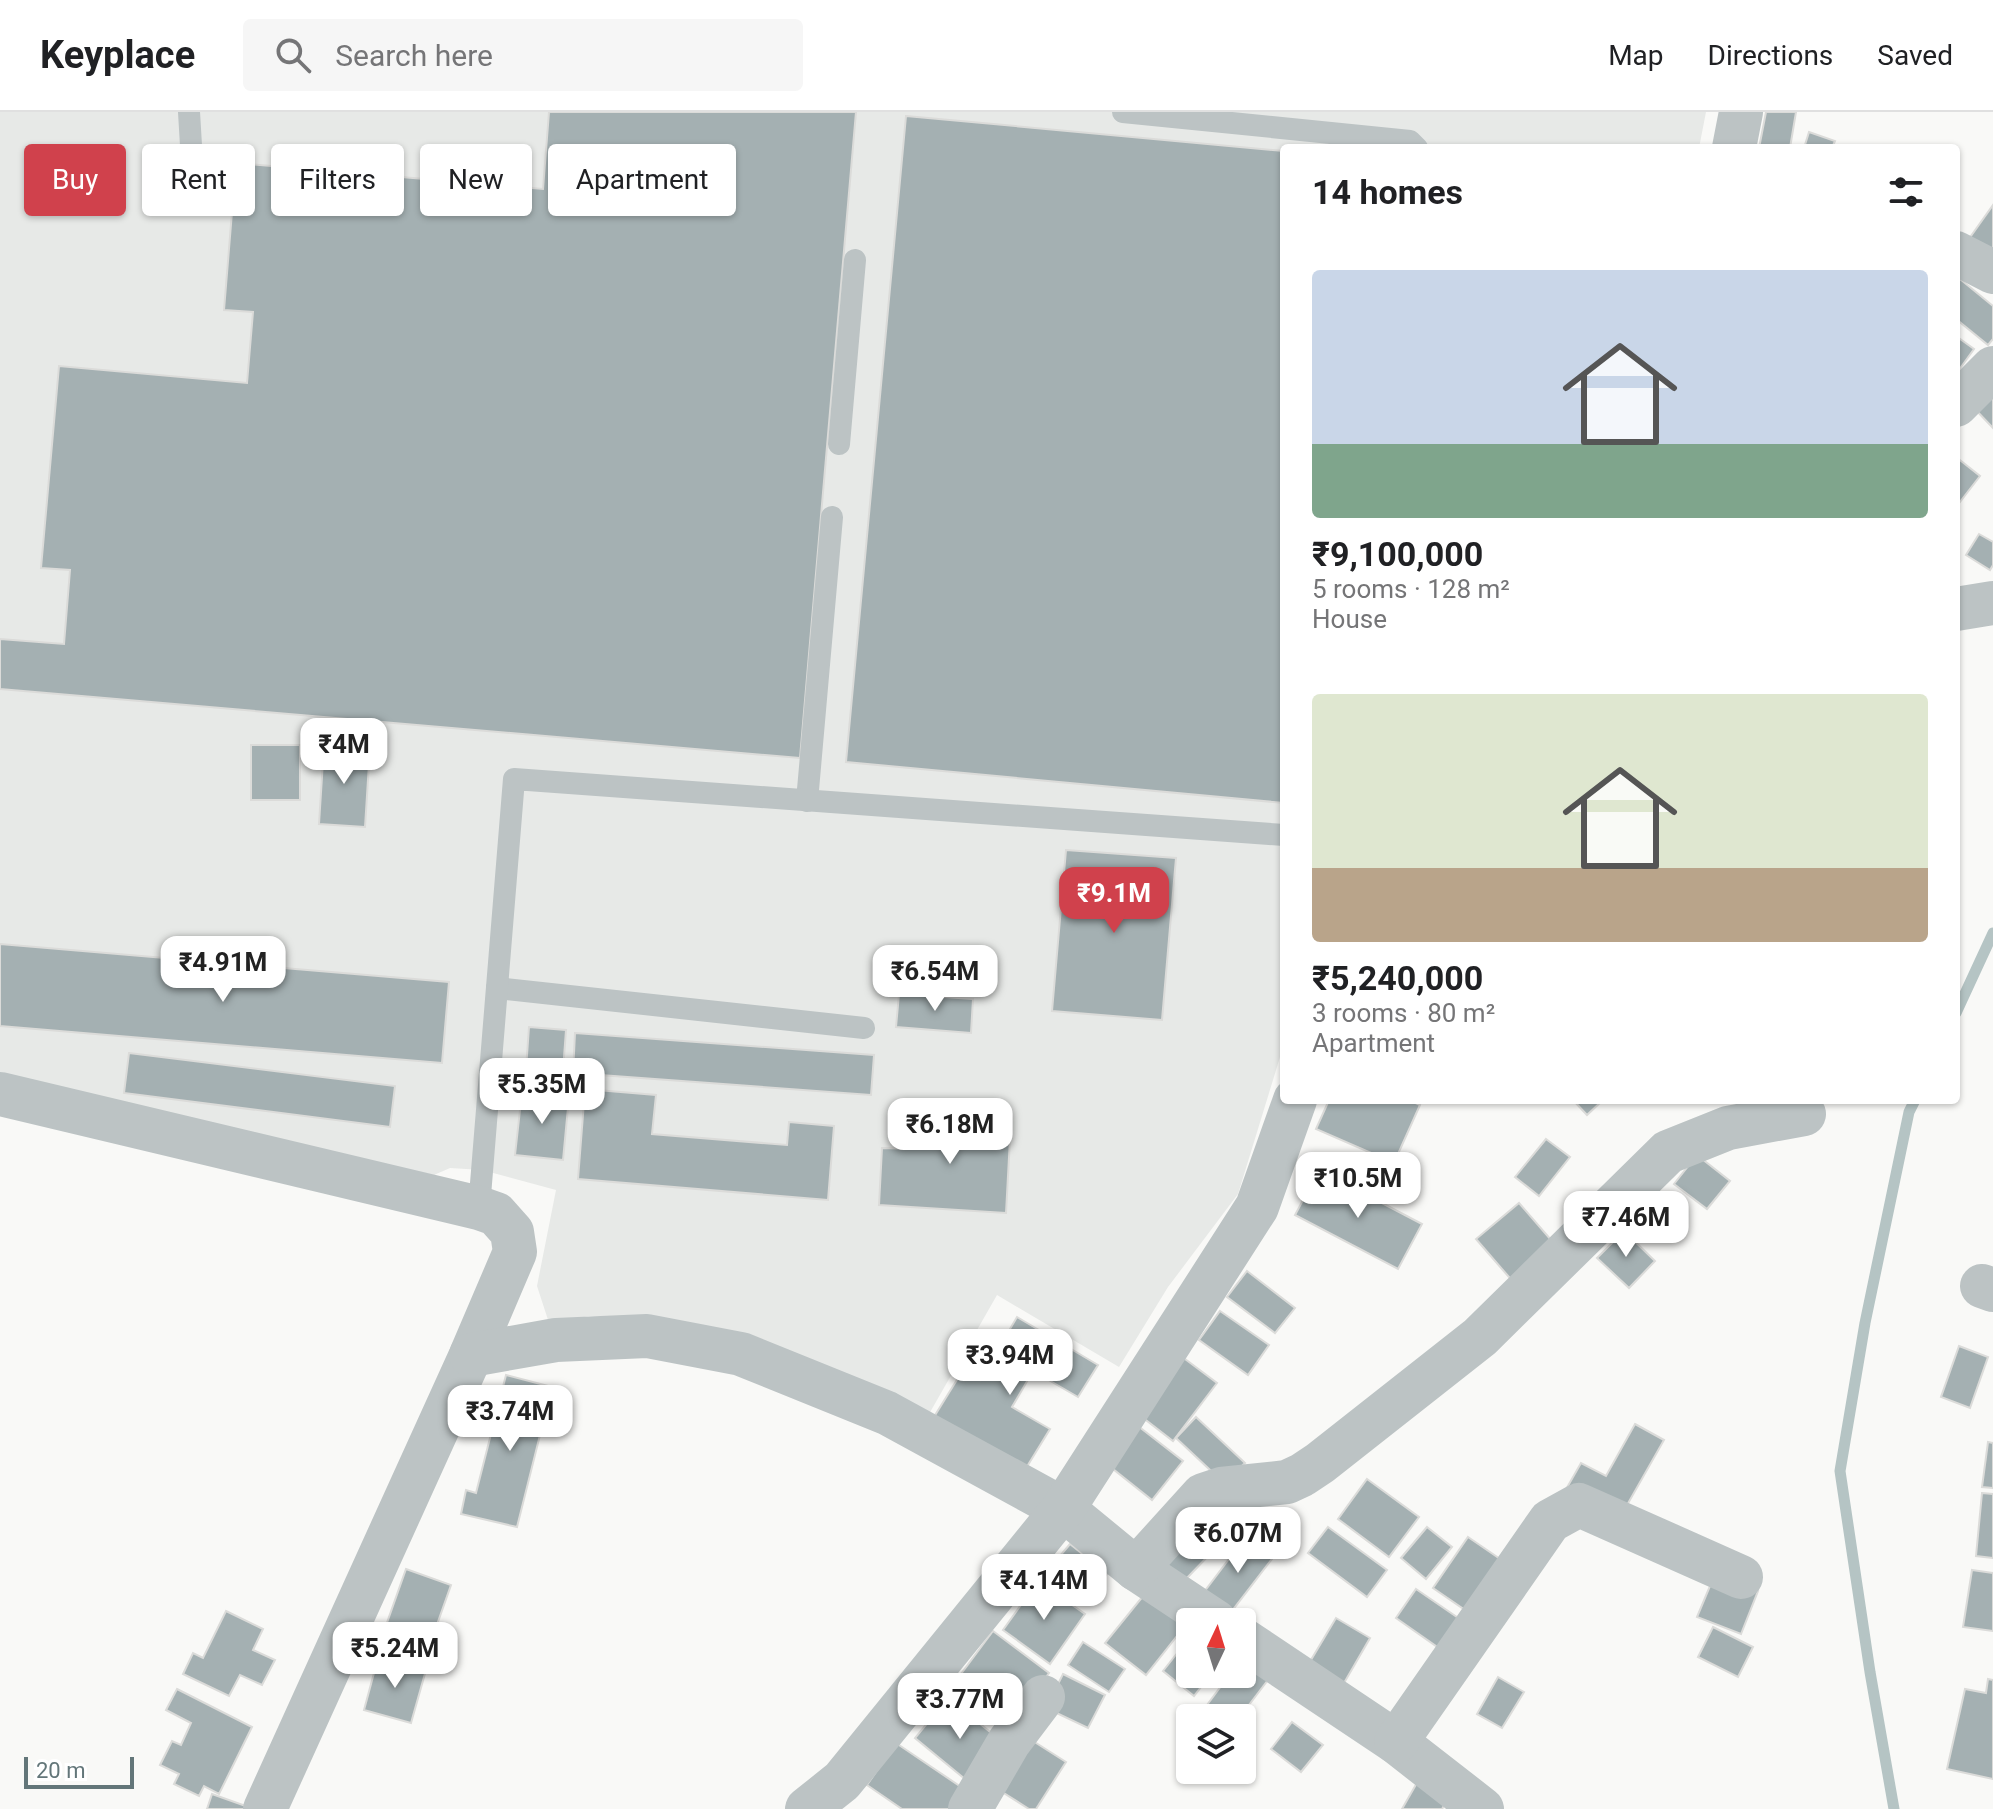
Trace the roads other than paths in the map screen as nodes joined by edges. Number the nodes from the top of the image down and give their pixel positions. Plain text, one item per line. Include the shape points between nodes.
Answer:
1 (189, 112) edge
2 (1123, 112) edge
3 (1741, 112) edge
4 (191, 144) edge
5 (1413, 144) edge
6 (1735, 144) edge
7 (1960, 255) edge
8 (855, 260) dead end
9 (1993, 272) edge
10 (1993, 368) edge
11 (1960, 401) edge
12 (839, 444) dead end
13 (832, 517) dead end
14 (807, 801) junction
15 (1280, 835) edge
16 (497, 988) junction
17 (864, 1028) dead end
18 (0, 1094) edge
19 (1294, 1104) edge
20 (1804, 1114) dead end
21 (479, 1208) junction
22 (471, 1355) junction
23 (1063, 1509) junction
24 (1136, 1569) junction
25 (1741, 1577) dead end
26 (1195, 1608) edge
27 (1256, 1648) edge
28 (1043, 1697) dead end
29 (1396, 1742) junction
30 (265, 1809) edge
31 (807, 1809) edge
32 (970, 1809) edge
33 (1482, 1809) edge

1 - 4 lane
2 - 5 lane
3 - 6 street
7 - 9 street
8 - 12 lane
10 - 11 street
13 - 14 lane
14 - 15 lane
14 - 16 lane via 514,779
16 - 17 lane
16 - 21 lane
18 - 21 street
19 - 23 street via 1257,1207
20 - 24 street via 1728,1128 1668,1152 1480,1337 1320,1463 1287,1482 1203,1495
21 - 22 street via 496,1214 512,1232 515,1252
22 - 23 street via 556,1340 647,1336 741,1354 887,1413
22 - 30 street
23 - 24 street
23 - 31 street via 842,1781
24 - 26 street
25 - 29 street via 1579,1505 1550,1521
27 - 29 street
28 - 32 street
29 - 33 street

